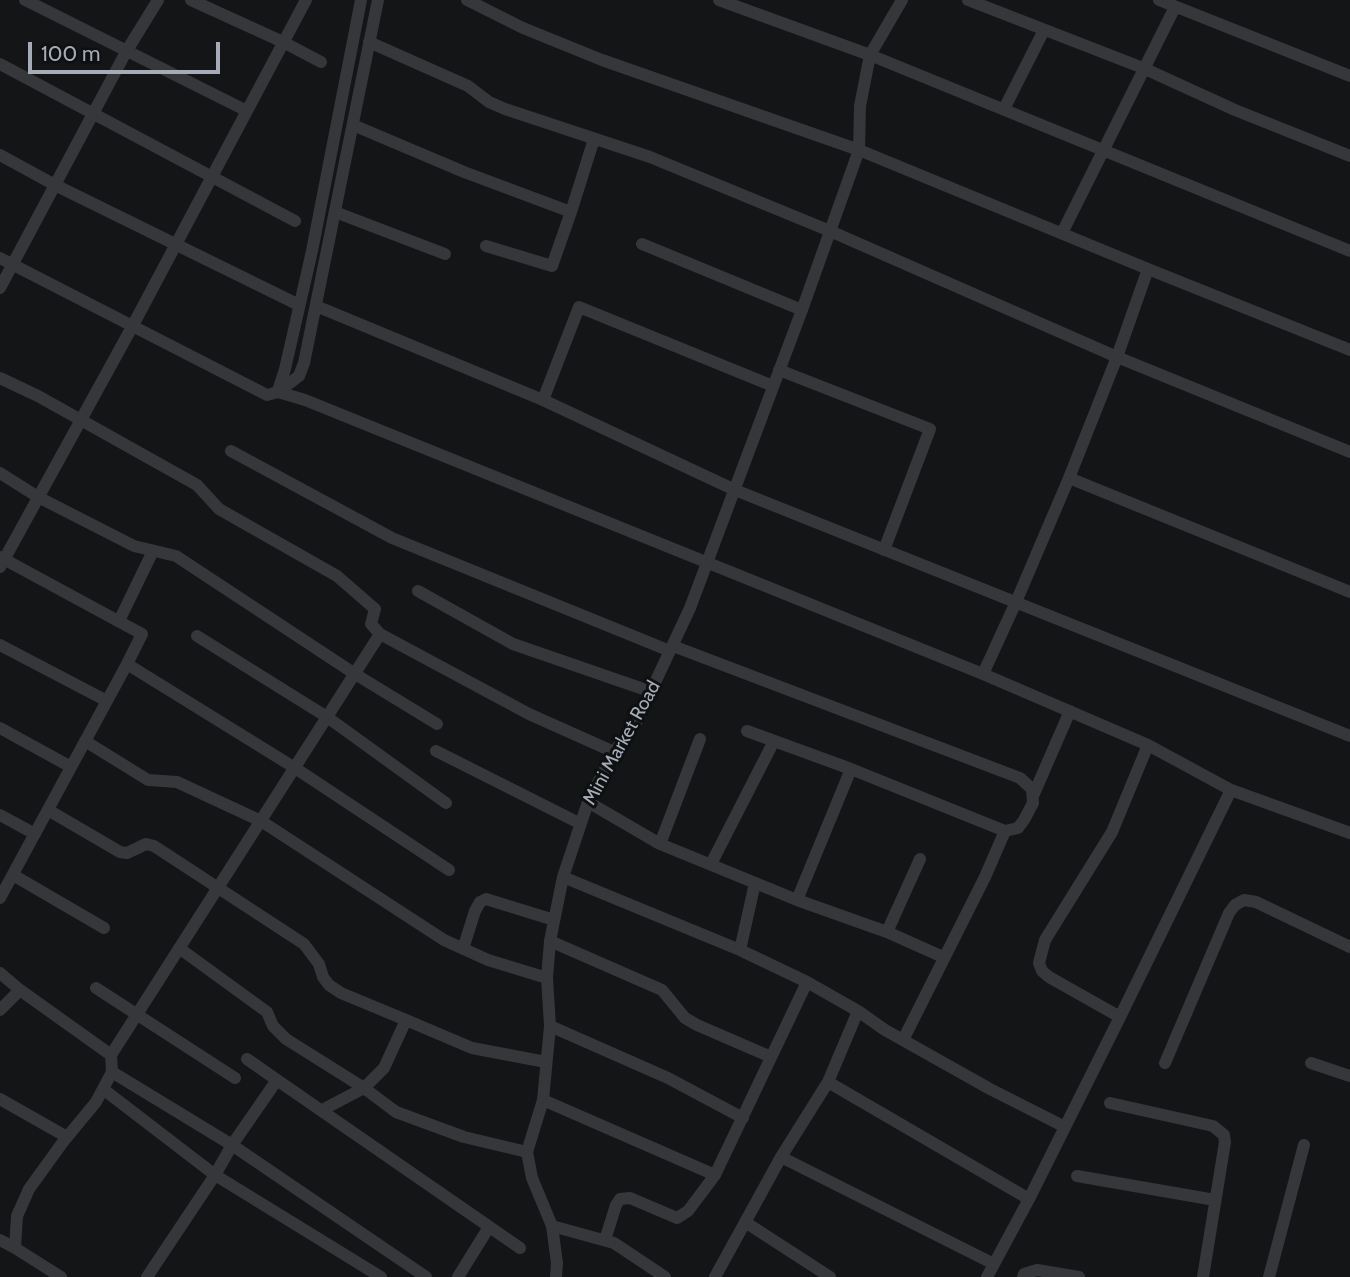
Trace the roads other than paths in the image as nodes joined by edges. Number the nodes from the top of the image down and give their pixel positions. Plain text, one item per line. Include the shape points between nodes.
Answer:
1 (25, 0) edge
2 (158, 0) edge
3 (191, 0) edge
4 (306, 0) edge
5 (361, 0) edge
6 (378, 0) edge
7 (467, 0) edge
8 (719, 0) edge
9 (902, 0) edge
10 (968, 0) edge
11 (1170, 3) edge
12 (1044, 30) junction
13 (284, 42) junction
14 (369, 42) junction
15 (126, 52) junction
16 (870, 55) junction
17 (321, 62) dead end
18 (0, 64) edge
19 (1143, 68) junction
20 (1350, 76) edge
21 (1004, 109) junction
22 (247, 111) junction
23 (93, 114) junction
24 (353, 125) junction
25 (594, 139) junction
26 (859, 149) junction
27 (1104, 149) junction
28 (0, 155) edge
29 (1350, 156) edge
30 (213, 176) junction
31 (55, 185) junction
32 (335, 212) junction
33 (572, 212) junction
34 (295, 221) dead end
35 (830, 230) junction
36 (1062, 233) junction
37 (642, 244) dead end
38 (176, 245) junction
39 (486, 246) dead end
40 (1350, 251) edge
41 (444, 254) dead end
42 (0, 258) edge
43 (13, 266) junction
44 (1148, 269) junction
45 (0, 288) edge
46 (299, 305) junction
47 (316, 306) junction
48 (802, 310) junction
49 (132, 327) junction
50 (1350, 350) edge
51 (1117, 357) junction
52 (779, 370) junction
53 (0, 378) edge
54 (773, 386) junction
55 (278, 392) junction
56 (543, 400) junction
57 (80, 422) junction
58 (231, 451) dead end
59 (1350, 452) edge
60 (0, 473) edge
61 (1069, 478) junction
62 (735, 490) junction
63 (38, 498) junction
64 (884, 550) junction
65 (153, 551) junction
66 (2, 561) edge
67 (707, 563) junction
68 (418, 592) dead end
69 (1350, 592) edge
70 (1016, 602) junction
71 (119, 621) junction
72 (380, 634) junction
73 (197, 636) dead end
74 (0, 645) edge
75 (672, 648) junction
76 (127, 664) junction
77 (355, 674) junction
78 (983, 674) junction
79 (652, 692) junction
80 (107, 701) junction
81 (1070, 711) junction
82 (327, 717) junction
83 (437, 724) dead end
84 (0, 728) edge
85 (747, 731) dead end
86 (1350, 736) edge
87 (700, 739) dead end
88 (85, 741) junction
89 (774, 741) junction
90 (1149, 745) junction
91 (436, 751) dead end
92 (614, 752) junction
93 (71, 767) junction
94 (295, 768) junction
95 (851, 769) junction
96 (1231, 790) junction
97 (1033, 796) junction
98 (588, 802) junction
99 (446, 803) dead end
100 (48, 810) junction
101 (0, 815) edge
102 (261, 821) junction
103 (579, 823) junction
104 (1004, 831) junction
105 (1350, 833) edge
106 (35, 834) junction
107 (660, 844) junction
108 (920, 859) dead end
109 (711, 864) junction
110 (449, 870) dead end
111 (13, 875) junction
112 (563, 877) junction
113 (755, 883) junction
114 (217, 889) junction
115 (0, 898) edge
116 (797, 900) junction
117 (554, 920) junction
118 (104, 928) dead end
119 (887, 932) junction
120 (550, 941) junction
121 (1350, 947) edge
122 (179, 948) junction
123 (463, 949) junction
124 (740, 950) junction
125 (943, 957) junction
126 (0, 973) edge
127 (547, 978) junction
128 (807, 982) junction
129 (96, 988) dead end
130 (20, 990) junction
131 (0, 1010) edge
132 (858, 1011) junction
133 (136, 1015) junction
134 (1120, 1017) junction
135 (406, 1020) junction
136 (550, 1026) junction
137 (903, 1040) junction
138 (111, 1055) junction
139 (771, 1056) junction
140 (247, 1059) dead end
141 (545, 1062) junction
142 (1165, 1063) dead end
143 (1311, 1063) dead end
144 (112, 1072) junction
145 (1350, 1076) edge
146 (235, 1078) dead end
147 (277, 1080) junction
148 (828, 1082) junction
149 (364, 1088) junction
150 (103, 1089) junction
151 (0, 1099) edge
152 (543, 1100) junction
153 (1110, 1103) dead end
154 (322, 1110) junction
155 (743, 1118) junction
156 (1065, 1127) junction
157 (67, 1137) junction
158 (232, 1145) junction
159 (1304, 1145) dead end
160 (527, 1152) junction
161 (781, 1157) junction
162 (215, 1175) junction
163 (715, 1175) junction
164 (1077, 1176) dead end
165 (1029, 1199) junction
166 (1215, 1200) junction
167 (745, 1223) junction
168 (552, 1226) junction
169 (489, 1227) junction
170 (0, 1240) edge
171 (605, 1240) junction
172 (15, 1248) junction
173 (520, 1248) dead end
174 (993, 1264) junction
175 (61, 1277) edge
176 (147, 1277) edge
177 (381, 1277) edge
178 (426, 1277) edge
179 (458, 1277) edge
180 (556, 1277) edge
181 (665, 1277) edge
182 (715, 1277) edge
183 (830, 1277) edge
184 (987, 1277) edge
185 (1023, 1277) edge
186 (1079, 1277) edge
187 (1203, 1277) edge
188 (1269, 1277) edge

1 - 15 street
2 - 15 street
3 - 13 street
4 - 13 street
5 - 46 street
6 - 14 street
7 - 26 street via 602,60
8 - 16 street
9 - 16 street, Mini Market Road
10 - 12 street
11 - 19 street
11 - 20 street
12 - 19 street
12 - 21 street
13 - 17 street
13 - 22 street
14 - 24 street
14 - 25 street via 468,86 505,109
15 - 22 street
15 - 23 street
16 - 21 street
16 - 26 street, Mini Market Road via 860,106
18 - 23 street
19 - 27 street
19 - 29 street
21 - 27 street
22 - 30 street
23 - 30 street
23 - 31 street
24 - 32 street
24 - 33 street
25 - 33 street
25 - 35 street
26 - 35 street, Mini Market Road
26 - 36 street
27 - 36 street
27 - 40 street
28 - 31 street
30 - 34 street
30 - 38 street
31 - 38 street
31 - 43 street
32 - 41 street
32 - 47 street
33 - 39 street via 552,266
35 - 48 street, Mini Market Road
35 - 51 street
36 - 44 street
37 - 48 street
38 - 46 street
38 - 49 street
42 - 43 street
43 - 45 street
43 - 49 street
44 - 50 street
44 - 51 street
46 - 55 street
47 - 55 street via 299,376
47 - 56 street
48 - 52 street, Mini Market Road
49 - 55 street via 267,395
49 - 57 street
51 - 59 street
51 - 61 street
52 - 54 street, Mini Market Road
52 - 64 street via 930,429
53 - 57 street
54 - 56 street via 579,307
54 - 62 street, Mini Market Road
55 - 67 street
56 - 62 street
57 - 63 street
57 - 72 street via 197,485 219,509 337,576 374,609 371,624
58 - 75 street via 392,538
60 - 63 street
61 - 69 street
61 - 70 street
62 - 64 street
62 - 67 street, Mini Market Road
63 - 65 street
63 - 66 street
64 - 70 street
65 - 71 street
65 - 77 street via 176,556
66 - 71 street
67 - 75 street, Mini Market Road
67 - 78 street
68 - 79 street via 513,644
70 - 78 street
70 - 86 street
71 - 76 street via 142,634
72 - 77 street
72 - 92 street via 529,714
73 - 82 street
74 - 80 street
75 - 79 street, Mini Market Road
75 - 97 street via 1020,778
76 - 80 street
76 - 94 street
77 - 82 street
77 - 83 street
78 - 81 street
79 - 92 street, Mini Market Road
80 - 88 street
81 - 90 street
81 - 97 street
82 - 94 street
82 - 99 street
84 - 93 street
85 - 89 street
87 - 107 street
88 - 93 street
88 - 102 street via 148,780 177,782
89 - 95 street
89 - 109 street
90 - 96 street
90 - 134 street via 1112,832 1045,940 1039,963 1049,977
91 - 103 street
92 - 98 street, Mini Market Road
93 - 100 street
94 - 102 street
94 - 110 street
95 - 104 street
95 - 116 street
96 - 105 street
96 - 134 street
97 - 104 street via 1018,828
98 - 103 street, Mini Market Road
98 - 107 street
100 - 106 street
100 - 114 street via 120,852 154,846
101 - 106 street
102 - 114 street
102 - 123 street
103 - 112 street, Mini Market Road
104 - 125 street
106 - 111 street
107 - 109 street
108 - 119 street
109 - 113 street
111 - 115 street
111 - 118 street
112 - 117 street, Mini Market Road
112 - 124 street
113 - 116 street
113 - 124 street
114 - 122 street
114 - 135 street via 304,944 329,985
116 - 119 street
117 - 120 street, Mini Market Road
117 - 123 street via 486,899 475,911
119 - 125 street
120 - 127 street, Mini Market Road
120 - 139 street via 662,990 685,1018
121 - 142 street via 1256,902 1244,900 1234,905
122 - 133 street
122 - 149 street via 267,1012 286,1039
123 - 127 street
124 - 128 street
125 - 137 street
126 - 130 street
127 - 136 street, Mini Market Road
128 - 132 street
128 - 139 street
129 - 133 street
130 - 131 street
130 - 138 street
132 - 137 street
132 - 148 street
133 - 138 street
133 - 146 street
134 - 156 street
135 - 141 street via 472,1048
135 - 149 street via 384,1068
136 - 141 street, Mini Market Road
136 - 155 street via 668,1078
137 - 156 street
138 - 144 street
139 - 155 street
140 - 147 street
141 - 152 street, Mini Market Road
143 - 145 street
144 - 150 street
144 - 158 street
147 - 154 street
147 - 158 street
148 - 161 street
148 - 165 street
149 - 154 street
149 - 160 street via 396,1112 431,1126
150 - 157 street
150 - 162 street
151 - 157 street
152 - 160 street, Mini Market Road
152 - 163 street
153 - 166 street via 1221,1130 1225,1142
154 - 169 street
155 - 163 street
156 - 165 street
157 - 172 street via 29,1189 17,1216
158 - 162 street
158 - 178 street
159 - 188 street
160 - 168 street via 532,1178
161 - 167 street
161 - 174 street
162 - 176 street
162 - 177 street
163 - 171 street via 688,1211 677,1218 630,1198 620,1199
164 - 166 street
165 - 174 street
166 - 187 street
167 - 182 street
167 - 183 street
168 - 171 street
168 - 180 street
169 - 173 street
169 - 179 street
170 - 172 street
171 - 181 street
172 - 175 street
174 - 184 street
185 - 186 street via 1037,1270

